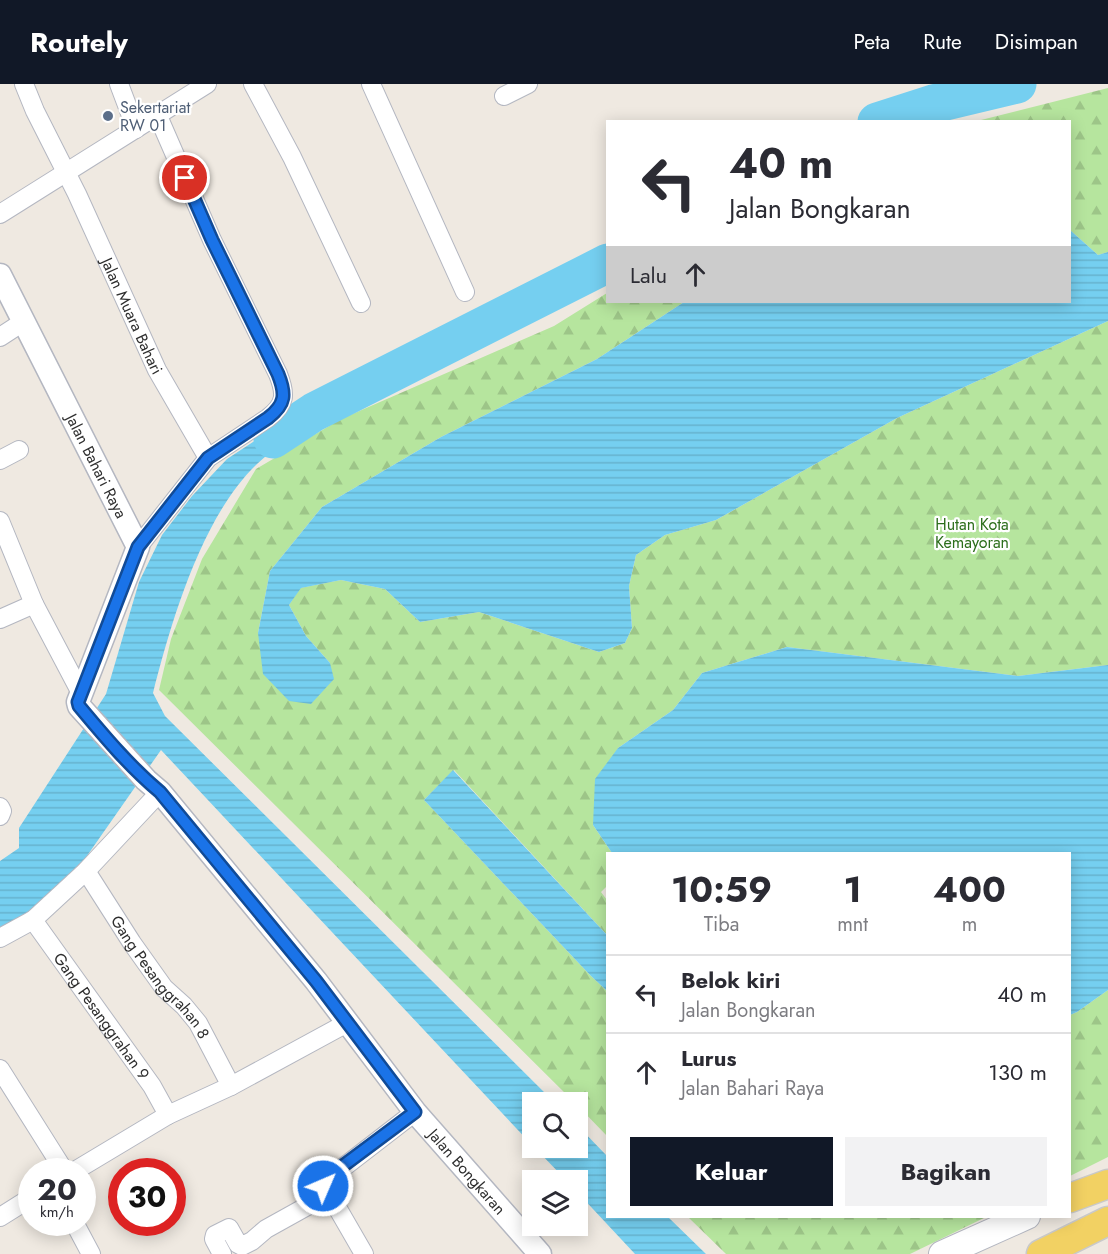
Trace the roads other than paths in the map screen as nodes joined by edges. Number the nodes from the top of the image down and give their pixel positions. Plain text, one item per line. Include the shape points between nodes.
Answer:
1 (24, 84) edge
2 (118, 84) edge
3 (207, 84) edge
4 (253, 84) edge
5 (371, 84) edge
6 (528, 84) edge
7 (504, 96) dead end
8 (158, 116) junction
9 (136, 129) junction
10 (66, 172) junction
11 (0, 214) edge
12 (0, 275) edge
13 (465, 292) dead end
14 (362, 303) dead end
15 (23, 322) junction
16 (0, 337) edge
17 (19, 450) dead end
18 (208, 458) junction
19 (0, 460) edge
20 (0, 521) edge
21 (138, 547) junction
22 (34, 604) junction
23 (0, 619) edge
24 (82, 703) junction
25 (153, 786) junction
26 (0, 807) edge
27 (0, 816) edge
28 (86, 871) junction
29 (33, 920) junction
30 (0, 938) edge
31 (347, 1023) junction
32 (0, 1069) edge
33 (231, 1086) junction
34 (415, 1112) junction
35 (168, 1115) junction
36 (56, 1158) edge
37 (96, 1158) edge
38 (1108, 1178) edge
39 (1108, 1184) edge
40 (329, 1194) junction
41 (1071, 1197) edge
42 (1071, 1198) edge
43 (18, 1206) edge
44 (0, 1217) edge
45 (1023, 1218) edge
46 (1108, 1221) edge
47 (81, 1236) edge
48 (91, 1254) edge
49 (222, 1254) edge
50 (364, 1254) edge
51 (540, 1254) edge
52 (942, 1254) edge
53 (1041, 1254) edge

1 - 10 street, Jalan Muara Bahari
2 - 9 street
3 - 8 street
4 - 14 street
5 - 13 street
6 - 7 street
8 - 9 street
8 - 18 street via 212,240 284,387 284,398 276,412
9 - 10 street
10 - 11 street
10 - 18 street, Jalan Muara Bahari via 157,370
12 - 15 street, Jalan Bahari Raya
15 - 16 street
15 - 21 street, Jalan Bahari Raya
17 - 19 street
18 - 21 street
20 - 22 street
21 - 24 street
22 - 23 street
22 - 24 street
24 - 25 street
25 - 28 street
25 - 31 street, Jalan Bongkaran
26 - 27 street
28 - 29 street
28 - 33 street, Gang Pesanggrahan 8 via 164,988 198,1023
29 - 30 street
29 - 35 street, Gang Pesanggrahan 9 via 152,1086
31 - 33 street
31 - 34 street, Jalan Bongkaran
32 - 36 street
33 - 35 street
34 - 40 street via 324,1180
34 - 51 street, Jalan Bongkaran
35 - 37 street
38 - 41 main road
39 - 42 main road
40 - 49 street via 242,1246 229,1228 215,1235
40 - 50 street
43 - 44 street
45 - 52 main road
46 - 53 main road
47 - 48 street

